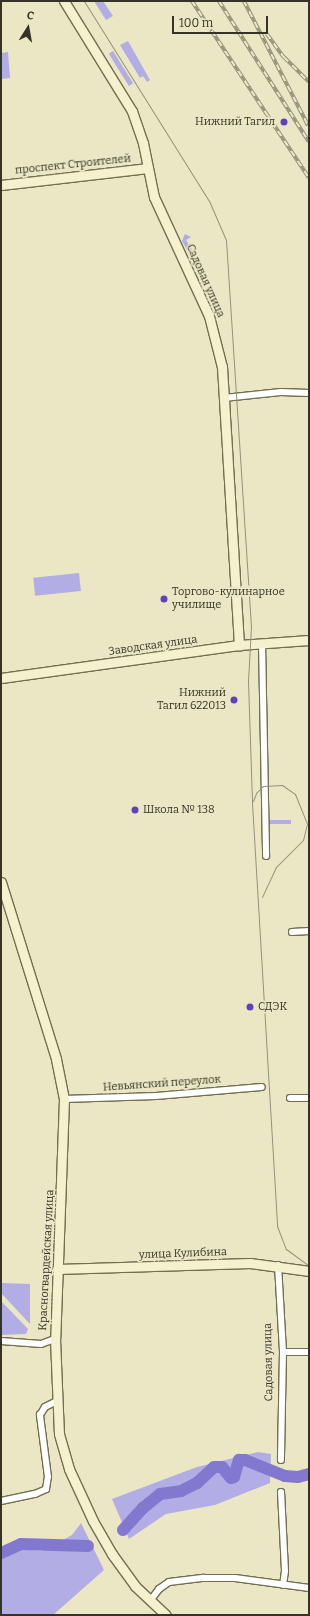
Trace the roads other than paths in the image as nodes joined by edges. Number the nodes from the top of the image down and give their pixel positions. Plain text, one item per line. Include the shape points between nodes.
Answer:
1 (64, 1) edge
2 (148, 168) junction
3 (1, 185) edge
4 (309, 393) edge
5 (224, 398) junction
6 (309, 640) edge
7 (262, 643) junction
8 (239, 645) junction
9 (1, 678) edge
10 (266, 856) dead end
11 (1, 882) edge
12 (309, 931) edge
13 (292, 932) dead end
14 (262, 1087) dead end
15 (290, 1098) dead end
16 (309, 1098) edge
17 (64, 1099) junction
18 (278, 1265) junction
19 (57, 1269) junction
20 (309, 1271) edge
21 (55, 1339) junction
22 (1, 1341) edge
23 (283, 1352) junction
24 (309, 1352) edge
25 (58, 1401) junction
26 (281, 1460) dead end
27 (281, 1492) dead end
28 (1, 1501) edge
29 (282, 1585) junction
30 (309, 1588) edge
31 (150, 1601) junction
32 (166, 1615) edge

1 - 2 main road, Садовая улица via 132,111 144,143
2 - 3 main road, проспект Строителей
2 - 5 main road, Садовая улица via 154,197 209,316 222,367
4 - 5 street via 288,392
5 - 8 main road, Садовая улица
6 - 7 main road, Заводская улица
7 - 8 main road, Заводская улица
7 - 10 street
8 - 9 main road, Заводская улица
11 - 17 main road, Красногвардейская улица via 52,1045
12 - 13 street
14 - 17 street, Невьянский переулок via 156,1096
15 - 16 street
17 - 19 main road, Красногвардейская улица
18 - 19 main road, улица Кулибина via 250,1263
18 - 20 main road, улица Кулибина
18 - 23 street, Садовая улица
19 - 21 main road, Красногвардейская улица
21 - 22 street via 41,1344
21 - 25 main road, Красногвардейская улица
23 - 24 street
23 - 26 street, Садовая улица
25 - 28 street via 45,1407 40,1415 48,1477 46,1489
25 - 31 main road, Красногвардейская улица via 60,1434 69,1469 83,1501 121,1569
27 - 29 street via 285,1571
29 - 30 street
29 - 31 street via 220,1577 178,1581 164,1585
31 - 32 main road, Красногвардейская улица

